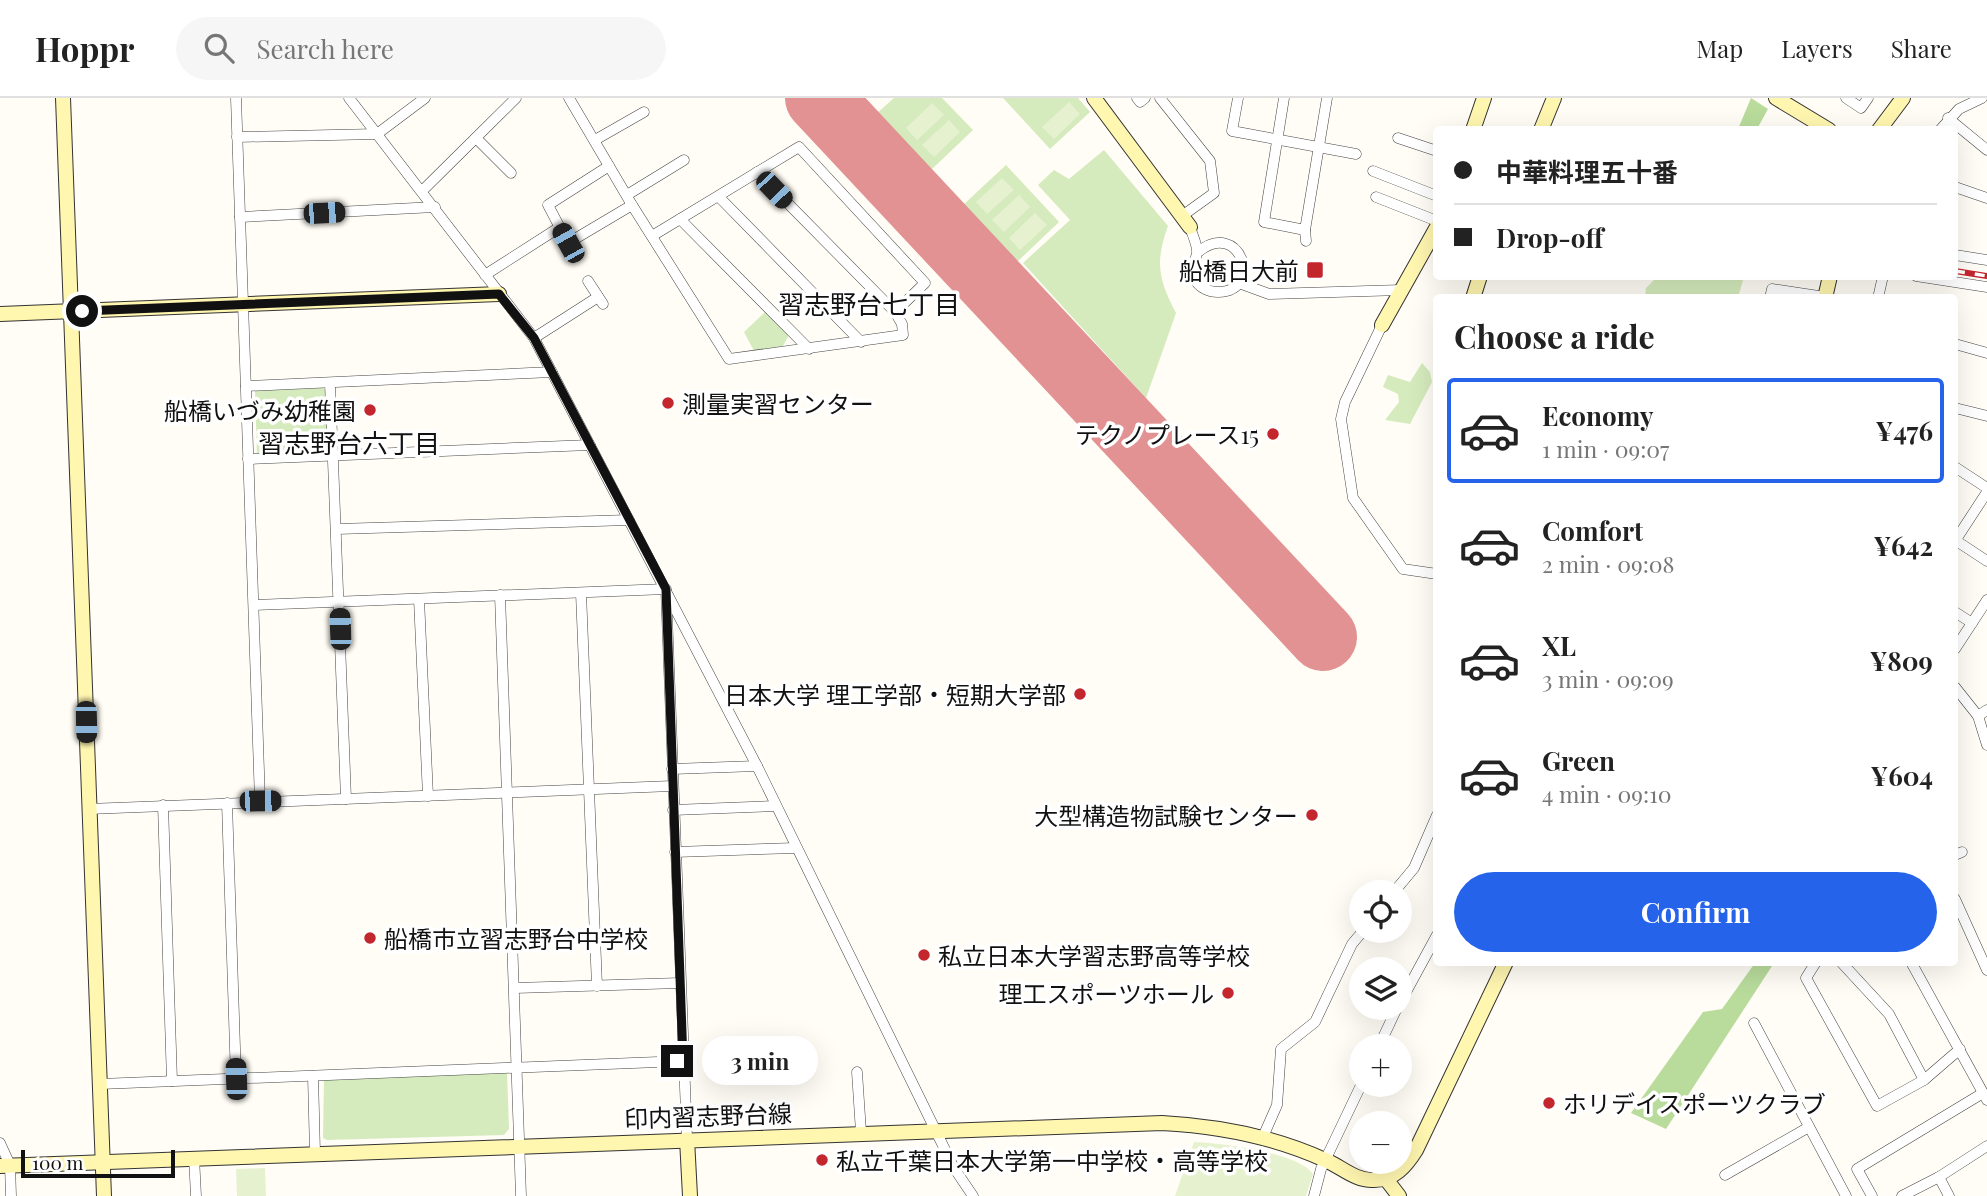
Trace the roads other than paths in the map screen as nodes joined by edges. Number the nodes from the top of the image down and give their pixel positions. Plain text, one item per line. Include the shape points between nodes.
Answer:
1 (63, 98) edge
2 (236, 98) edge
3 (349, 98) edge
4 (425, 98) edge
5 (516, 98) edge
6 (569, 98) edge
7 (1094, 98) edge
8 (1138, 98) edge
9 (1145, 98) edge
10 (1160, 98) edge
11 (1238, 98) edge
12 (1284, 98) edge
13 (1327, 98) edge
14 (1483, 98) edge
15 (1554, 98) edge
16 (1776, 98) edge
17 (1846, 98) edge
18 (1868, 98) edge
19 (1903, 98) edge
20 (1982, 98) edge
21 (644, 112) dead end
22 (1948, 118) junction
23 (1474, 126) edge
24 (1543, 126) edge
25 (1822, 126) edge
26 (1882, 126) edge
27 (1943, 126) edge
28 (1958, 126) edge
29 (1958, 126) edge
30 (377, 134) junction
31 (237, 137) junction
32 (476, 138) junction
33 (1398, 138) dead end
34 (595, 140) junction
35 (1277, 141) junction
36 (1317, 148) junction
37 (1433, 150) edge
38 (1987, 150) edge
39 (1356, 154) dead end
40 (684, 160) dead end
41 (609, 166) junction
42 (1373, 171) dead end
43 (757, 172) junction
44 (511, 173) dead end
45 (1958, 188) edge
46 (422, 191) junction
47 (1433, 194) edge
48 (626, 195) junction
49 (719, 197) junction
50 (1376, 197) dead end
51 (1987, 198) edge
52 (632, 205) junction
53 (435, 207) junction
54 (240, 217) junction
55 (680, 219) junction
56 (1433, 219) edge
57 (1186, 222) junction
58 (560, 227) junction
59 (1433, 234) edge
60 (652, 236) junction
61 (1208, 244) junction
62 (1197, 253) junction
63 (1958, 255) edge
64 (1987, 260) edge
65 (485, 275) junction
66 (1942, 280) edge
67 (588, 281) dead end
68 (1239, 284) junction
69 (1987, 287) edge
70 (1401, 290) junction
71 (499, 294) junction
72 (1771, 294) edge
73 (1806, 294) edge
74 (243, 305) junction
75 (71, 311) junction
76 (895, 312) junction
77 (0, 314) edge
78 (1382, 325) joint
79 (534, 338) junction
80 (861, 342) junction
81 (1958, 345) edge
82 (809, 349) junction
83 (1987, 353) edge
84 (552, 372) junction
85 (330, 383) junction
86 (246, 386) junction
87 (1958, 409) edge
88 (1987, 416) edge
89 (590, 445) junction
90 (334, 456) junction
91 (248, 459) junction
92 (1958, 469) edge
93 (1987, 490) edge
94 (629, 520) junction
95 (337, 529) junction
96 (1958, 536) edge
97 (1958, 543) edge
98 (1987, 561) edge
99 (1433, 573) edge
100 (666, 589) junction
101 (581, 593) junction
102 (499, 595) junction
103 (419, 599) junction
104 (1987, 600) edge
105 (339, 602) junction
106 (254, 605) junction
107 (1958, 614) edge
108 (1972, 622) junction
109 (1958, 644) edge
110 (1958, 691) edge
111 (1987, 710) edge
112 (1978, 716) junction
113 (1987, 745) edge
114 (757, 766) junction
115 (672, 769) junction
116 (672, 786) junction
117 (588, 791) junction
118 (507, 792) junction
119 (428, 796) junction
120 (346, 799) junction
121 (260, 801) junction
122 (227, 803) junction
123 (163, 806) junction
124 (776, 806) junction
125 (88, 808) junction
126 (673, 810) junction
127 (1433, 825) edge
128 (795, 848) junction
129 (675, 852) junction
130 (1404, 880) edge
131 (1958, 907) edge
132 (1433, 942) edge
133 (1353, 943) edge
134 (1504, 966) edge
135 (1814, 966) edge
136 (1846, 966) edge
137 (1913, 966) edge
138 (1987, 970) edge
139 (1412, 981) edge
140 (680, 983) junction
141 (597, 986) junction
142 (515, 988) junction
143 (1754, 1023) dead end
144 (1960, 1049) junction
145 (683, 1061) junction
146 (518, 1068) junction
147 (857, 1072) dead end
148 (313, 1076) junction
149 (236, 1079) junction
150 (1924, 1080) junction
151 (173, 1082) junction
152 (100, 1084) junction
153 (1985, 1096) edge
154 (1355, 1097) edge
155 (1809, 1127) junction
156 (935, 1130) junction
157 (861, 1132) junction
158 (687, 1139) junction
159 (1262, 1139) junction
160 (0, 1143) edge
161 (519, 1144) junction
162 (1987, 1146) edge
163 (315, 1153) junction
164 (194, 1157) junction
165 (1325, 1160) junction
166 (103, 1162) junction
167 (5, 1165) edge
168 (1725, 1175) dead end
169 (1939, 1177) junction
170 (1386, 1179) junction
171 (11, 1196) edge
172 (104, 1196) edge
173 (196, 1196) edge
174 (521, 1196) edge
175 (690, 1196) edge
176 (973, 1196) edge
177 (1314, 1196) edge
178 (1399, 1196) edge
179 (1846, 1196) edge
180 (1872, 1196) edge
181 (1902, 1196) edge
182 (1949, 1196) edge

1 - 75 street
2 - 31 street
3 - 30 street
4 - 30 street
5 - 32 street
6 - 34 street
7 - 57 street
8 - 9 street via 1140,102
10 - 57 street via 1210,161 1214,193
11 - 35 street via 1232,131
12 - 35 street
13 - 36 street
14 - 23 street
15 - 24 street
16 - 25 street
17 - 18 street via 1860,107
19 - 26 street
20 - 22 street
21 - 34 street
22 - 27 street
22 - 28 street
29 - 38 street
30 - 31 street
30 - 46 street
31 - 54 street
32 - 44 street
32 - 46 street
33 - 37 street
34 - 41 street
35 - 36 street
35 - 36 street via 1264,222 1306,235
36 - 39 street
40 - 48 street
41 - 48 street
41 - 58 street via 548,205
42 - 47 street
43 - 49 street
43 - 76 street
43 - 76 street via 799,147 925,283
45 - 51 street
46 - 53 street
48 - 52 street
49 - 55 street
49 - 80 street
50 - 56 street
52 - 58 street via 568,243
52 - 60 street
53 - 54 street
53 - 65 street
54 - 74 street
55 - 60 street
55 - 82 street
57 - 61 street
57 - 62 street
58 - 65 street
59 - 70 street
60 - 82 street via 729,359
61 - 62 street
61 - 68 street via 1217,241 1241,255 1245,268
62 - 68 street via 1192,268 1200,286 1223,292
63 - 64 street
65 - 71 street
66 - 69 street
67 - 79 street via 601,300
68 - 70 street via 1269,294
70 - 78 street
71 - 74 street
71 - 79 street
72 - 73 street via 1773,289
74 - 75 street
74 - 86 street
75 - 77 street
75 - 125 street
76 - 80 street via 903,335
78 - 99 street via 1341,419 1353,498 1403,569
79 - 84 street
80 - 82 street
81 - 83 street
84 - 85 street
84 - 89 street
85 - 86 street
85 - 90 street
86 - 91 street
87 - 88 street
89 - 90 street
89 - 94 street
90 - 91 street
90 - 95 street
91 - 106 street
92 - 93 street
93 - 96 street
94 - 95 street
94 - 100 street
95 - 105 street
97 - 98 street
100 - 101 street
100 - 114 street
100 - 115 street
101 - 102 street
101 - 117 street
102 - 103 street
102 - 118 street
103 - 105 street
103 - 119 street
104 - 108 street
105 - 106 street
105 - 120 street
106 - 121 street
107 - 108 street
108 - 109 street
110 - 112 street
111 - 112 street
112 - 113 street
114 - 115 street
114 - 124 street
115 - 116 street
116 - 117 street
116 - 126 street
117 - 118 street
117 - 141 street
118 - 119 street
118 - 142 street
119 - 120 street
120 - 121 street
121 - 122 street
122 - 123 street
122 - 149 street
123 - 125 street
123 - 151 street
124 - 126 street
124 - 128 street
125 - 152 street
126 - 129 street
127 - 130 street
128 - 129 street
128 - 156 street
129 - 140 street
131 - 138 street
132 - 139 street
133 - 159 street via 1315,1022 1281,1049 1277,1105
134 - 170 street via 1416,1150 1404,1167
135 - 150 street via 1806,978 1877,1106
136 - 150 street via 1889,1014
137 - 144 street
140 - 141 street
140 - 145 street
141 - 142 street
142 - 146 street
143 - 155 street
144 - 150 street
144 - 153 street
145 - 146 street
145 - 158 street
146 - 148 street
146 - 161 street
147 - 157 street
148 - 149 street
148 - 163 street
149 - 151 street
151 - 152 street
152 - 166 street
153 - 180 street via 1857,1169
154 - 165 street
155 - 168 street
155 - 179 street
156 - 157 street, 印内習志野台線
156 - 159 street, 印内習志野台線 via 1162,1123
156 - 176 street
157 - 158 street, 印内習志野台線
158 - 161 street, 印内習志野台線
158 - 175 street
159 - 165 street, 印内習志野台線
160 - 167 street
161 - 163 street, 印内習志野台線
161 - 174 street
162 - 169 street
163 - 164 street, 印内習志野台線
164 - 166 street, 印内習志野台線
164 - 173 street
165 - 170 street, 印内習志野台線 via 1364,1180
165 - 177 street
166 - 167 street, 印内習志野台線
166 - 172 street
167 - 171 street
169 - 181 street
169 - 182 street
170 - 178 street

